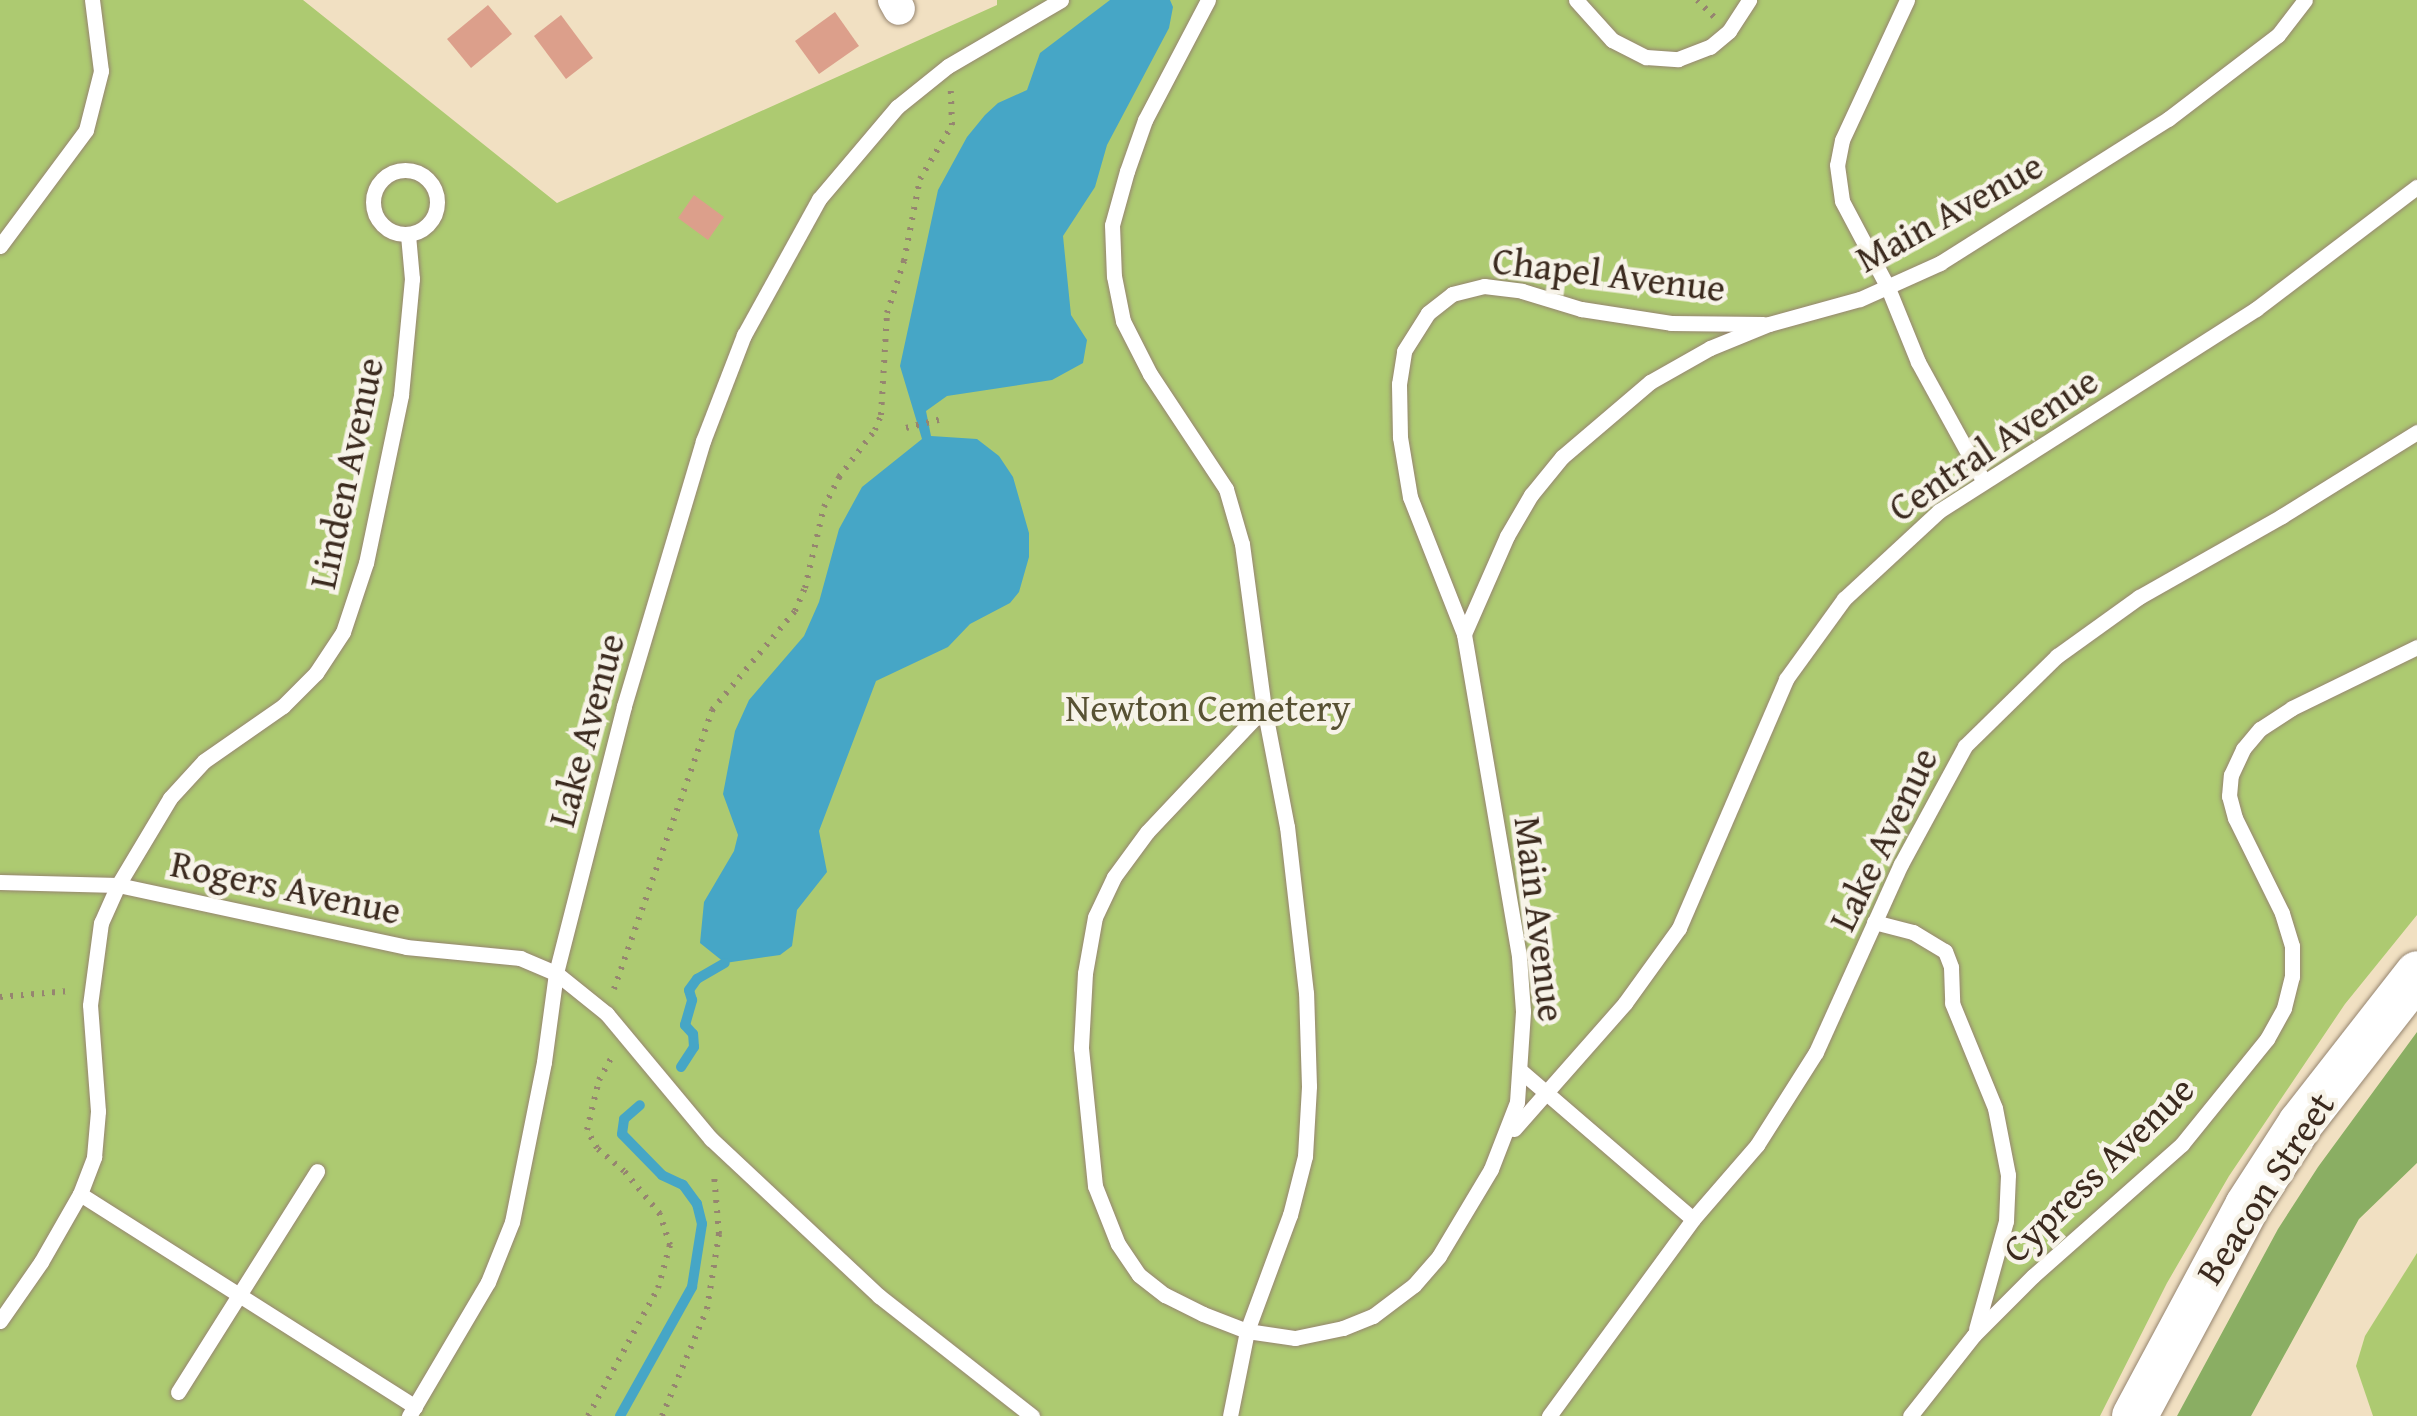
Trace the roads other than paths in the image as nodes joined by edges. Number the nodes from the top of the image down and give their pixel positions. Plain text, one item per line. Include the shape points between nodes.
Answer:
1 (92, 0) edge
2 (1061, 0) edge
3 (1208, 0) edge
4 (1576, 0) edge
5 (1749, 0) edge
6 (1907, 0) edge
7 (2305, 0) edge
8 (2417, 187) edge
9 (408, 235) junction
10 (0, 246) edge
11 (1888, 288) junction
12 (1769, 324) junction
13 (2417, 432) edge
14 (1983, 480) junction
15 (1464, 634) junction
16 (2417, 647) edge
17 (1264, 708) junction
18 (0, 882) edge
19 (118, 886) junction
20 (1874, 922) junction
21 (556, 973) junction
22 (2417, 973) edge
23 (1522, 1072) junction
24 (1545, 1090) junction
25 (1506, 1140) junction
26 (317, 1171) dead end
27 (80, 1194) junction
28 (1694, 1219) junction
29 (239, 1295) junction
30 (0, 1322) edge
31 (1247, 1331) junction
32 (1974, 1335) junction
33 (178, 1392) dead end
34 (412, 1411) edge
35 (1032, 1416) edge
36 (1230, 1416) edge
37 (1549, 1416) edge
38 (1910, 1416) edge
39 (2134, 1416) edge

1 - 10 lane via 101,71 86,130
2 - 21 lane, Lake Avenue via 942,70 897,107 819,199 744,335 703,441 635,669
3 - 17 lane via 1145,120 1127,171 1112,225 1114,276 1123,321 1141,356 1226,490 1242,544
4 - 5 lane via 1612,40 1646,57 1678,59 1710,47
6 - 11 lane via 1842,140 1837,165 1842,201
7 - 11 lane, Main Avenue via 2278,35 2168,118 1940,263
8 - 14 lane, Central Avenue via 2256,309
9 - 9 lane via 390,232 372,206 378,183 397,170 422,174 438,202 428,226
9 - 19 lane, Linden Avenue via 412,279 401,395 366,563 342,632 316,673 283,706 204,762 170,798
11 - 12 lane, Main Avenue
11 - 14 lane via 1918,362
12 - 15 lane, Main Avenue via 1650,382 1562,457 1507,536
12 - 15 lane, Chapel Avenue via 1671,323 1484,286 1452,294 1428,313 1404,351 1400,437 1410,497
13 - 20 lane, Lake Avenue via 2139,597 2056,656 1965,746
14 - 24 lane, Central Avenue via 1901,542 1811,642 1786,679 1678,928 1625,1003
15 - 23 lane, Main Avenue via 1519,956
16 - 32 lane, Cypress Avenue via 2292,708 2242,749 2229,796 2292,946 2284,1008 2242,1073 2182,1144
17 - 31 lane via 1287,827 1309,1086 1305,1156 1294,1200
17 - 31 lane, Main Avenue via 1147,832 1114,877 1095,917 1081,1048 1096,1186 1118,1244 1139,1275 1165,1295
18 - 19 lane, Rogers Avenue
19 - 21 lane, Rogers Avenue via 406,947 520,958
19 - 27 lane, Linden Avenue via 101,922 92,990 98,1111 94,1157
20 - 28 lane, Lake Avenue via 1816,1052 1757,1145
20 - 32 lane via 1913,932 1945,951 1952,1003 1995,1108 2008,1175 2006,1222
21 - 34 lane, Lake Avenue via 512,1222 488,1282
21 - 35 lane via 607,1014 710,1139 880,1296
22 - 39 main road, Beacon Street via 2300,1123 2247,1205
23 - 24 lane
23 - 25 lane, Main Avenue
24 - 25 lane, Central Avenue
24 - 28 lane
25 - 31 lane, Main Avenue via 1438,1256 1414,1285 1373,1316 1295,1338
26 - 29 lane
27 - 29 lane
27 - 30 lane, Linden Avenue
28 - 37 lane, Lake Avenue
29 - 33 lane
29 - 34 lane
31 - 36 lane
32 - 38 lane, Cypress Avenue

